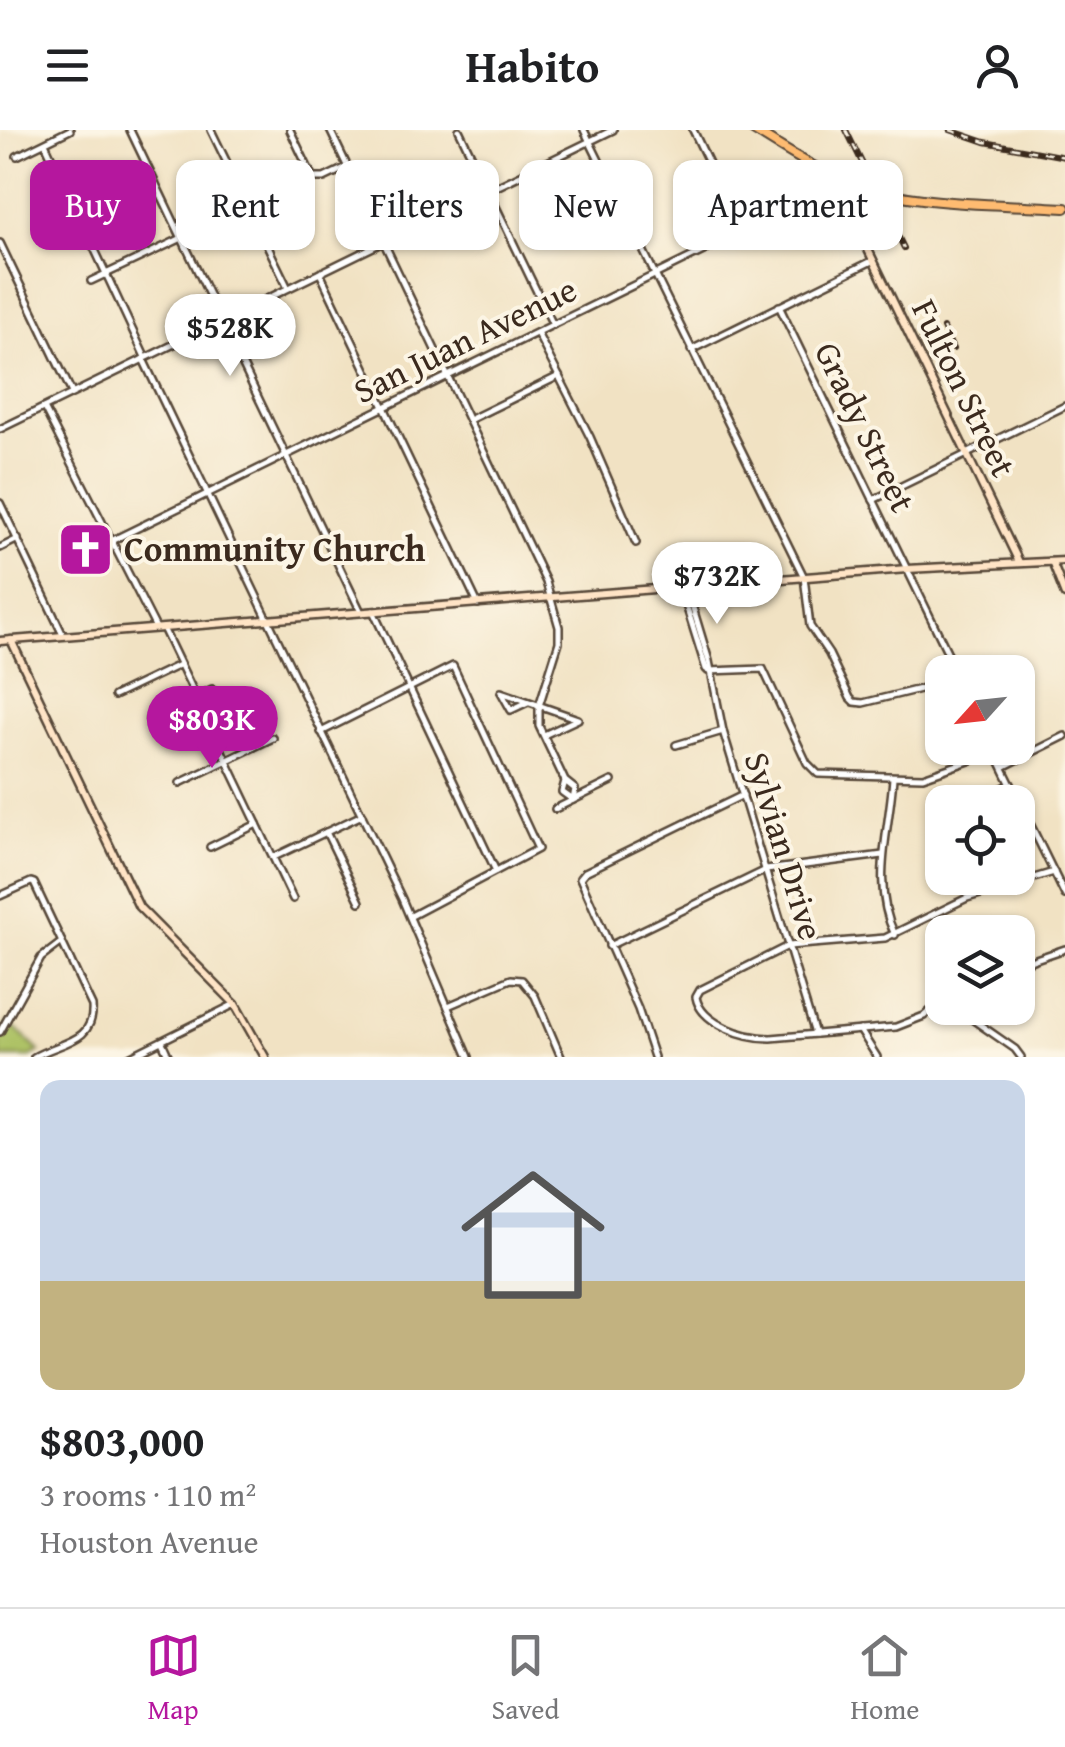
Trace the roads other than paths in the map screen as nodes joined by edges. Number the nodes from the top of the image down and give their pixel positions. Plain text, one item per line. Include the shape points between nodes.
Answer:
1 (70, 130) edge
2 (130, 130) edge
3 (210, 130) edge
4 (290, 130) edge
5 (330, 130) edge
6 (459, 130) edge
7 (584, 130) edge
8 (612, 130) edge
9 (692, 130) edge
10 (753, 130) edge
11 (590, 141) junction
12 (44, 142) junction
13 (17, 156) dead end
14 (344, 160) edge
15 (473, 160) edge
16 (707, 160) edge
17 (806, 160) edge
18 (335, 173) edge
19 (499, 186) edge
20 (903, 195) edge
21 (1065, 208) edge
22 (499, 214) edge
23 (176, 226) edge
24 (176, 241) edge
25 (0, 243) edge
26 (188, 250) edge
27 (367, 250) edge
28 (388, 250) edge
29 (706, 250) edge
30 (869, 250) edge
31 (874, 260) junction
32 (320, 273) junction
33 (107, 275) junction
34 (654, 276) junction
35 (92, 281) dead end
36 (288, 288) junction
37 (778, 306) junction
38 (221, 321) junction
39 (553, 325) junction
40 (538, 333) junction
41 (691, 350) junction
42 (145, 359) junction
43 (448, 376) junction
44 (559, 376) junction
45 (72, 393) junction
46 (384, 407) junction
47 (44, 408) junction
48 (1064, 410) edge
49 (469, 420) junction
50 (0, 429) edge
51 (968, 453) junction
52 (286, 455) junction
53 (208, 493) junction
54 (873, 500) junction
55 (0, 502) edge
56 (18, 539) junction
57 (110, 541) junction
58 (636, 543) dead end
59 (0, 548) edge
60 (1065, 561) edge
61 (1019, 562) junction
62 (1052, 562) junction
63 (907, 569) junction
64 (804, 578) junction
65 (684, 588) junction
66 (1065, 595) edge
67 (551, 599) junction
68 (478, 604) junction
69 (361, 612) junction
70 (373, 612) junction
71 (268, 620) junction
72 (160, 628) junction
73 (64, 636) junction
74 (10, 640) junction
75 (0, 641) edge
76 (949, 655) edge
77 (180, 664) junction
78 (708, 671) junction
79 (925, 686) edge
80 (409, 688) junction
81 (212, 689) dead end
82 (114, 696) dead end
83 (196, 697) junction
84 (528, 702) junction
85 (539, 706) junction
86 (149, 718) dead end
87 (723, 731) junction
88 (322, 732) junction
89 (544, 736) junction
90 (1065, 736) edge
91 (274, 738) dead end
92 (676, 745) dead end
93 (226, 760) junction
94 (955, 765) edge
95 (1003, 767) joint
96 (892, 776) junction
97 (565, 780) junction
98 (612, 781) dead end
99 (180, 783) dead end
100 (1011, 784) joint
101 (743, 795) junction
102 (574, 800) junction
103 (555, 809) dead end
104 (362, 815) junction
105 (257, 824) junction
106 (326, 832) junction
107 (210, 847) dead end
108 (883, 855) junction
109 (274, 858) junction
110 (766, 870) junction
111 (496, 872) junction
112 (1054, 872) junction
113 (1065, 895) edge
114 (0, 896) edge
115 (293, 899) dead end
116 (360, 902) dead end
117 (410, 916) junction
118 (894, 935) junction
119 (62, 942) junction
120 (609, 946) junction
121 (788, 946) junction
122 (1065, 950) edge
123 (1035, 960) edge
124 (235, 1004) junction
125 (448, 1006) junction
126 (925, 1015) edge
127 (981, 1025) edge
128 (860, 1030) junction
129 (0, 1032) edge
130 (815, 1034) junction
131 (162, 1042) junction
132 (651, 1056) edge
133 (34, 1057) edge
134 (129, 1057) edge
135 (169, 1057) edge
136 (265, 1057) edge
137 (468, 1057) edge
138 (562, 1057) edge
139 (877, 1057) edge
140 (1021, 1057) edge

1 - 12 street
2 - 23 street
3 - 36 street
4 - 18 street via 313,178
5 - 14 street
6 - 15 street
7 - 11 street
8 - 11 street
9 - 16 street
10 - 17 main road
11 - 19 street
11 - 34 street
12 - 13 street
12 - 33 street
20 - 21 main road
22 - 39 street
24 - 33 street
25 - 45 street
26 - 38 street
27 - 32 street
28 - 43 street
29 - 34 street, San Juan Avenue
30 - 31 street, Fulton Street
31 - 37 street
31 - 51 street, Fulton Street
32 - 36 street
32 - 46 street
33 - 35 street
33 - 42 street
34 - 39 street, San Juan Avenue
34 - 41 street
36 - 38 street
37 - 41 street
37 - 54 street, Grady Street
38 - 42 street
38 - 52 street
39 - 40 street, San Juan Avenue
40 - 43 street, San Juan Avenue
40 - 44 street
41 - 64 street
42 - 45 street
42 - 53 street
43 - 46 street, San Juan Avenue
43 - 49 street
44 - 49 street
44 - 58 street
45 - 47 street
46 - 52 street, San Juan Avenue
46 - 68 street
47 - 50 street
47 - 57 street
48 - 51 street
49 - 67 street
51 - 54 street
51 - 61 street, Fulton Street
52 - 53 street, San Juan Avenue
52 - 69 street
53 - 57 street, San Juan Avenue
53 - 71 street
54 - 63 street, Grady Street
55 - 56 street
56 - 59 street
56 - 73 street
57 - 72 street
60 - 62 street
61 - 62 street
61 - 63 street
62 - 66 street
63 - 64 street
63 - 76 street, Grady Street
64 - 65 street
64 - 79 street via 811,628 854,702
65 - 67 street
65 - 78 street, Sylvian Drive
67 - 68 street
67 - 85 street via 559,642
68 - 70 street
69 - 70 street
69 - 71 street
70 - 80 street
71 - 72 street
71 - 88 street
72 - 73 street
72 - 77 street
73 - 74 street
74 - 75 street
74 - 124 street via 139,907
77 - 82 street
77 - 83 street
78 - 87 street, Sylvian Drive
78 - 96 street via 762,669 815,772
80 - 88 street
80 - 111 street
80 - 111 street via 453,666 538,849
81 - 83 street
83 - 86 street
83 - 93 street
84 - 84 street via 515,697 502,692 511,710
84 - 85 street
85 - 89 street
85 - 89 street via 578,719
87 - 92 street
87 - 101 street, Sylvian Drive
88 - 104 street
89 - 97 street
90 - 95 street
91 - 93 street
93 - 99 street
93 - 105 street
94 - 96 street via 926,776
95 - 100 street
96 - 108 street
97 - 102 street via 575,789
97 - 102 street via 562,792
98 - 102 street
100 - 112 street
101 - 110 street, Sylvian Drive
101 - 120 street via 582,874 581,886
102 - 103 street
104 - 106 street
104 - 117 street
105 - 107 street
105 - 109 street
106 - 109 street
106 - 116 street
108 - 110 street
108 - 118 street via 884,901
109 - 115 street
110 - 120 street
110 - 121 street, Sylvian Drive
111 - 117 street
112 - 113 street
112 - 118 street via 967,898
114 - 119 street via 34,883
117 - 125 street
118 - 121 street
119 - 129 street via 41,958
119 - 133 street via 92,1006 91,1022 81,1037
120 - 132 street
121 - 130 street, Sylvian Drive
121 - 130 street via 696,997 710,1019 762,1038
122 - 123 street
124 - 131 street
124 - 136 street
125 - 137 street
125 - 138 street via 522,980
126 - 128 street
127 - 140 street
128 - 130 street
128 - 139 street
131 - 134 street
131 - 135 street

